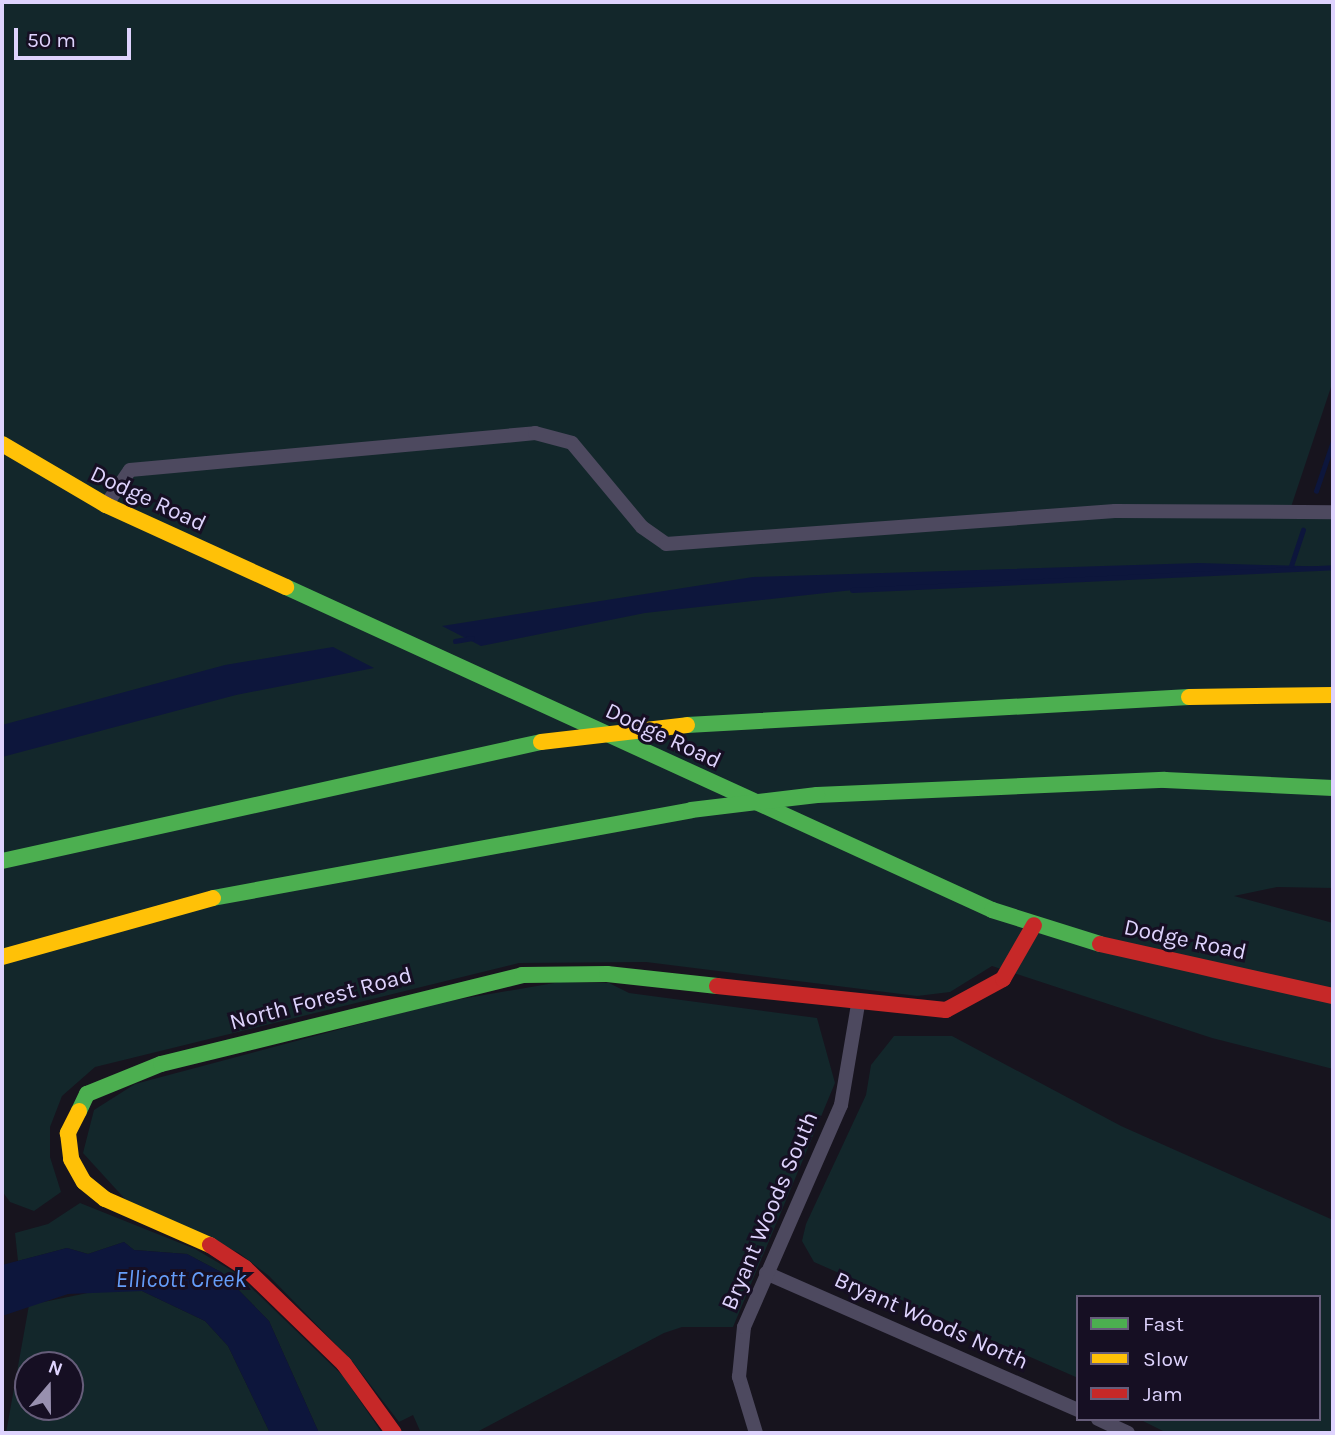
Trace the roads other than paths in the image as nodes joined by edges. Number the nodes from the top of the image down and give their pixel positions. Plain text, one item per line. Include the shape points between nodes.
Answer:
1 (2, 444) edge
2 (106, 505) junction
3 (1333, 512) edge
4 (1333, 695) edge
5 (1303, 787) junction
6 (1333, 788) edge
7 (1333, 793) edge
8 (2, 861) edge
9 (1034, 925) junction
10 (2, 957) edge
11 (1333, 996) edge
12 (858, 1005) junction
13 (766, 1273) junction
14 (1076, 1409) edge
15 (1102, 1421) edge
16 (394, 1433) edge
17 (756, 1433) edge
18 (1128, 1433) edge

1 - 2 main road, Dodge Road
2 - 3 street via 130,470 535,433 572,443 642,527 666,544 1115,511
2 - 9 main road, Dodge Road
4 - 8 main road, bridge via 1089,699 687,726 541,742
5 - 6 main road
5 - 7 main road
5 - 10 main road, bridge via 1165,780 817,795 691,810 477,845 155,910
9 - 11 main road, Dodge Road
9 - 12 main road, North Forest Road via 1009,973 964,1005 923,1012
12 - 13 street, Bryant Woods South via 845,1091
12 - 16 main road, North Forest Road via 607,974 522,975 174,1061 87,1094 68,1133 71,1159 84,1182 104,1199 205,1242 245,1268 344,1364
13 - 14 street, Bryant Woods North
13 - 17 street, Bryant Woods South via 738,1359
15 - 18 street

